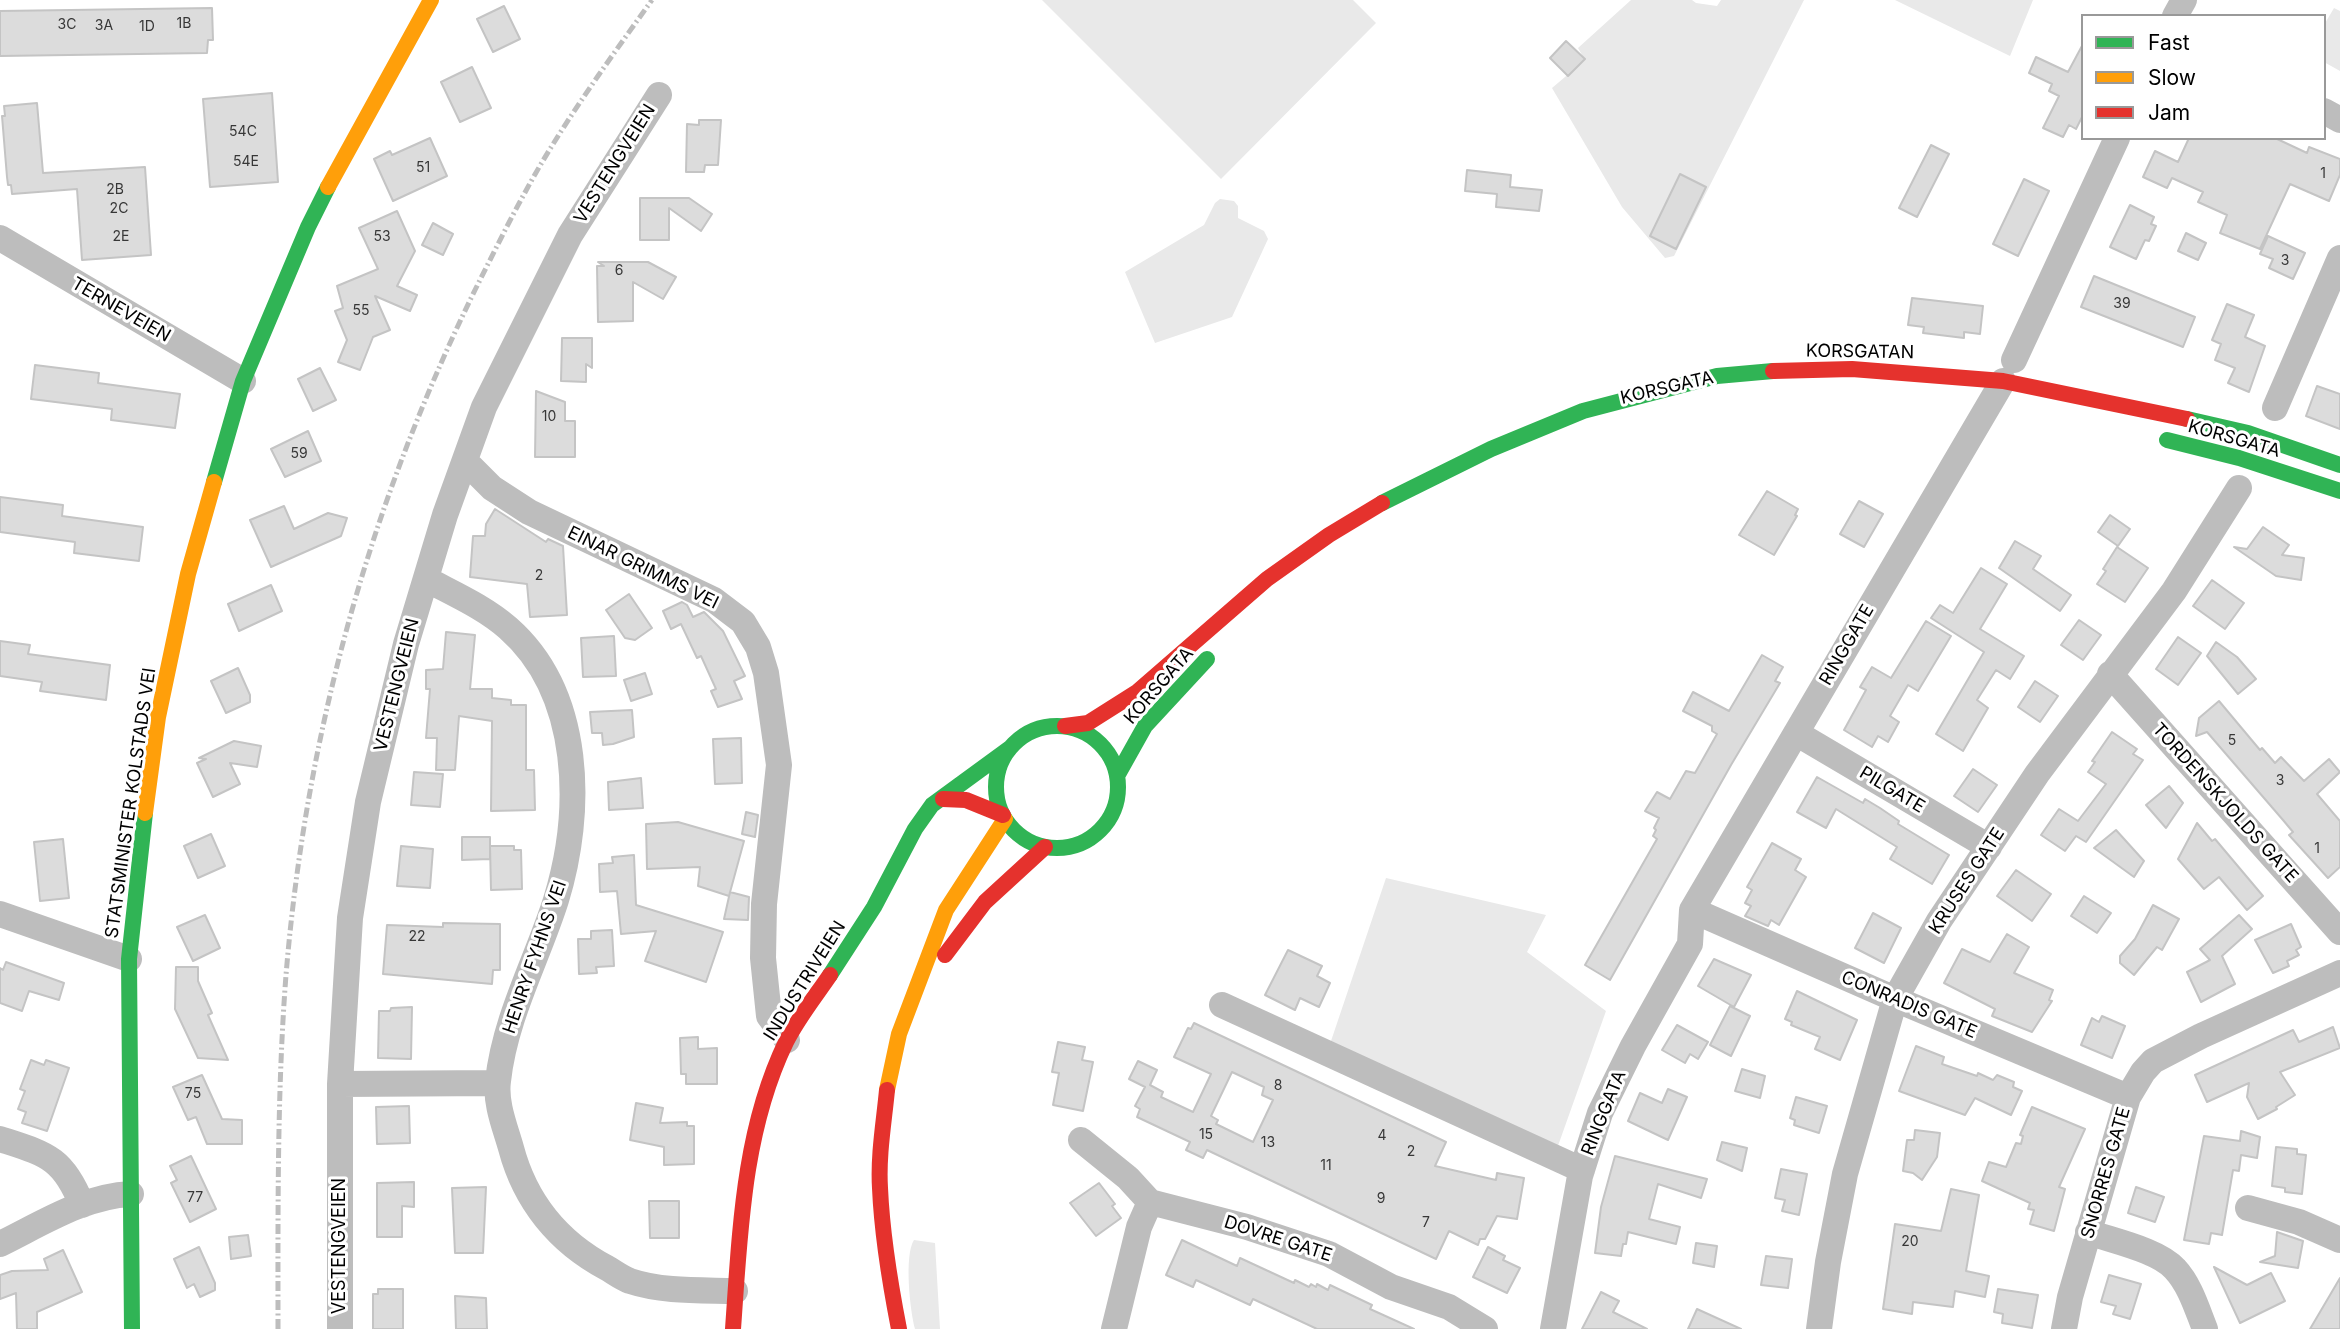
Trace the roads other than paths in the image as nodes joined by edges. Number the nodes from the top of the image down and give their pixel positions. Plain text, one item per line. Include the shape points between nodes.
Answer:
1 (431, 0) edge
2 (659, 94) dead end
3 (2116, 140) edge
4 (0, 238) edge
5 (2340, 258) edge
6 (1717, 376) joint
7 (243, 381) junction
8 (1896, 388) dead end
9 (1999, 388) junction
10 (1945, 392) dead end
11 (1677, 403) dead end
12 (2275, 408) dead end
13 (1626, 416) dead end
14 (2147, 435) dead end
15 (465, 461) junction
16 (2340, 465) edge
17 (2239, 488) dead end
18 (2340, 491) edge
19 (426, 579) junction
20 (1218, 648) dead end
21 (2110, 674) junction
22 (1065, 726) junction
23 (1796, 733) junction
24 (1010, 747) junction
25 (1117, 776) junction
26 (943, 799) junction
27 (1004, 818) junction
28 (1045, 847) junction
29 (1989, 847) junction
30 (1692, 910) junction
31 (0, 914) edge
32 (2340, 932) edge
33 (129, 959) junction
34 (2340, 973) edge
35 (914, 995) junction
36 (1895, 999) junction
37 (1222, 1005) dead end
38 (787, 1040) junction
39 (497, 1083) junction
40 (340, 1084) junction
41 (2128, 1097) junction
42 (0, 1139) edge
43 (1081, 1140) dead end
44 (1582, 1170) junction
45 (131, 1194) junction
46 (1150, 1202) junction
47 (82, 1205) junction
48 (2248, 1208) dead end
49 (2088, 1232) junction
50 (2340, 1240) edge
51 (0, 1244) edge
52 (735, 1292) junction
53 (132, 1329) edge
54 (340, 1329) edge
55 (733, 1329) edge
56 (899, 1329) edge
57 (1114, 1329) edge
58 (1485, 1329) edge
59 (1553, 1329) edge
60 (1819, 1329) edge
61 (2064, 1329) edge
62 (2205, 1329) edge

1 - 7 street, STATSMINISTER KOLSTADS VEI via 346,151
2 - 15 street, VESTENGVEIEN via 570,235 484,407
3 - 9 street, RINGGATE
4 - 7 street, TERNEVEIEN
5 - 12 street
6 - 9 street, KORSGATAN via 1852,369
6 - 22 street, KORSGATA via 1583,411 1394,496 1267,579 1137,692 1088,723
7 - 33 street, STATSMINISTER KOLSTADS VEI via 188,574 158,717
8 - 10 street
9 - 16 street, KORSGATA via 2144,409 2248,433
9 - 23 street, RINGGATE
11 - 13 street, KORSGATA
14 - 18 street, KORSGATA via 2239,458
15 - 19 street, VESTENGVEIEN
15 - 38 street, EINAR GRIMMS VEI via 492,488 529,512 714,600 743,622 758,647 779,765 763,958 769,1016
17 - 21 street, KRUSES GATE via 2174,591
19 - 39 street, HENRY FYHNS VEI via 491,615 533,658 552,688 565,725 571,763 568,852 512,1016
19 - 40 street, VESTENGVEIEN via 368,802 350,918
20 - 25 street, KORSGATA via 1145,726
21 - 29 street, KRUSES GATE
21 - 32 street, TORDENSKJOLDS GATE
22 - 24 street via 1035,730
22 - 25 street via 1099,742 1111,757
23 - 29 street, PILGATE
23 - 30 street, RINGGATE
24 - 26 street, INDUSTRIVEIEN
24 - 27 street via 996,780
25 - 28 street via 1118,796 1100,831 1065,848
26 - 27 street via 966,800
26 - 38 street, INDUSTRIVEIEN via 932,805 915,828 874,908
27 - 28 street via 1016,832
27 - 35 street via 946,910
28 - 35 street via 985,902
29 - 36 street, KRUSES GATE via 1939,921
30 - 36 street, CONRADIS GATE
30 - 44 street, RINGGATA via 1690,944 1600,1113
31 - 33 street
33 - 45 street, STATSMINISTER KOLSTADS VEI
34 - 41 street, SNORRES GATE via 2153,1061
35 - 56 street via 890,1069 881,1143 884,1235
36 - 41 street, CONRADIS GATE
36 - 60 street, KRUSES GATE via 1845,1174
37 - 44 street
38 - 52 street, INDUSTRIVEIEN via 755,1131
39 - 40 street
39 - 52 street, HENRY FYHNS VEI via 516,1167 531,1199 563,1239 629,1281 670,1289
40 - 54 street, VESTENGVEIEN
41 - 49 street, SNORRES GATE
42 - 47 street via 59,1164 72,1180
43 - 46 street
44 - 59 street, RINGGATA
45 - 47 street
45 - 53 street, STATSMINISTER KOLSTADS VEI
46 - 57 street via 1139,1227
46 - 58 street, DOVRE GATE via 1329,1254 1391,1287 1449,1307
47 - 51 street
48 - 50 street via 2299,1222
49 - 61 street, SNORRES GATE
49 - 62 street via 2162,1258 2176,1269
52 - 55 street, INDUSTRIVEIEN

